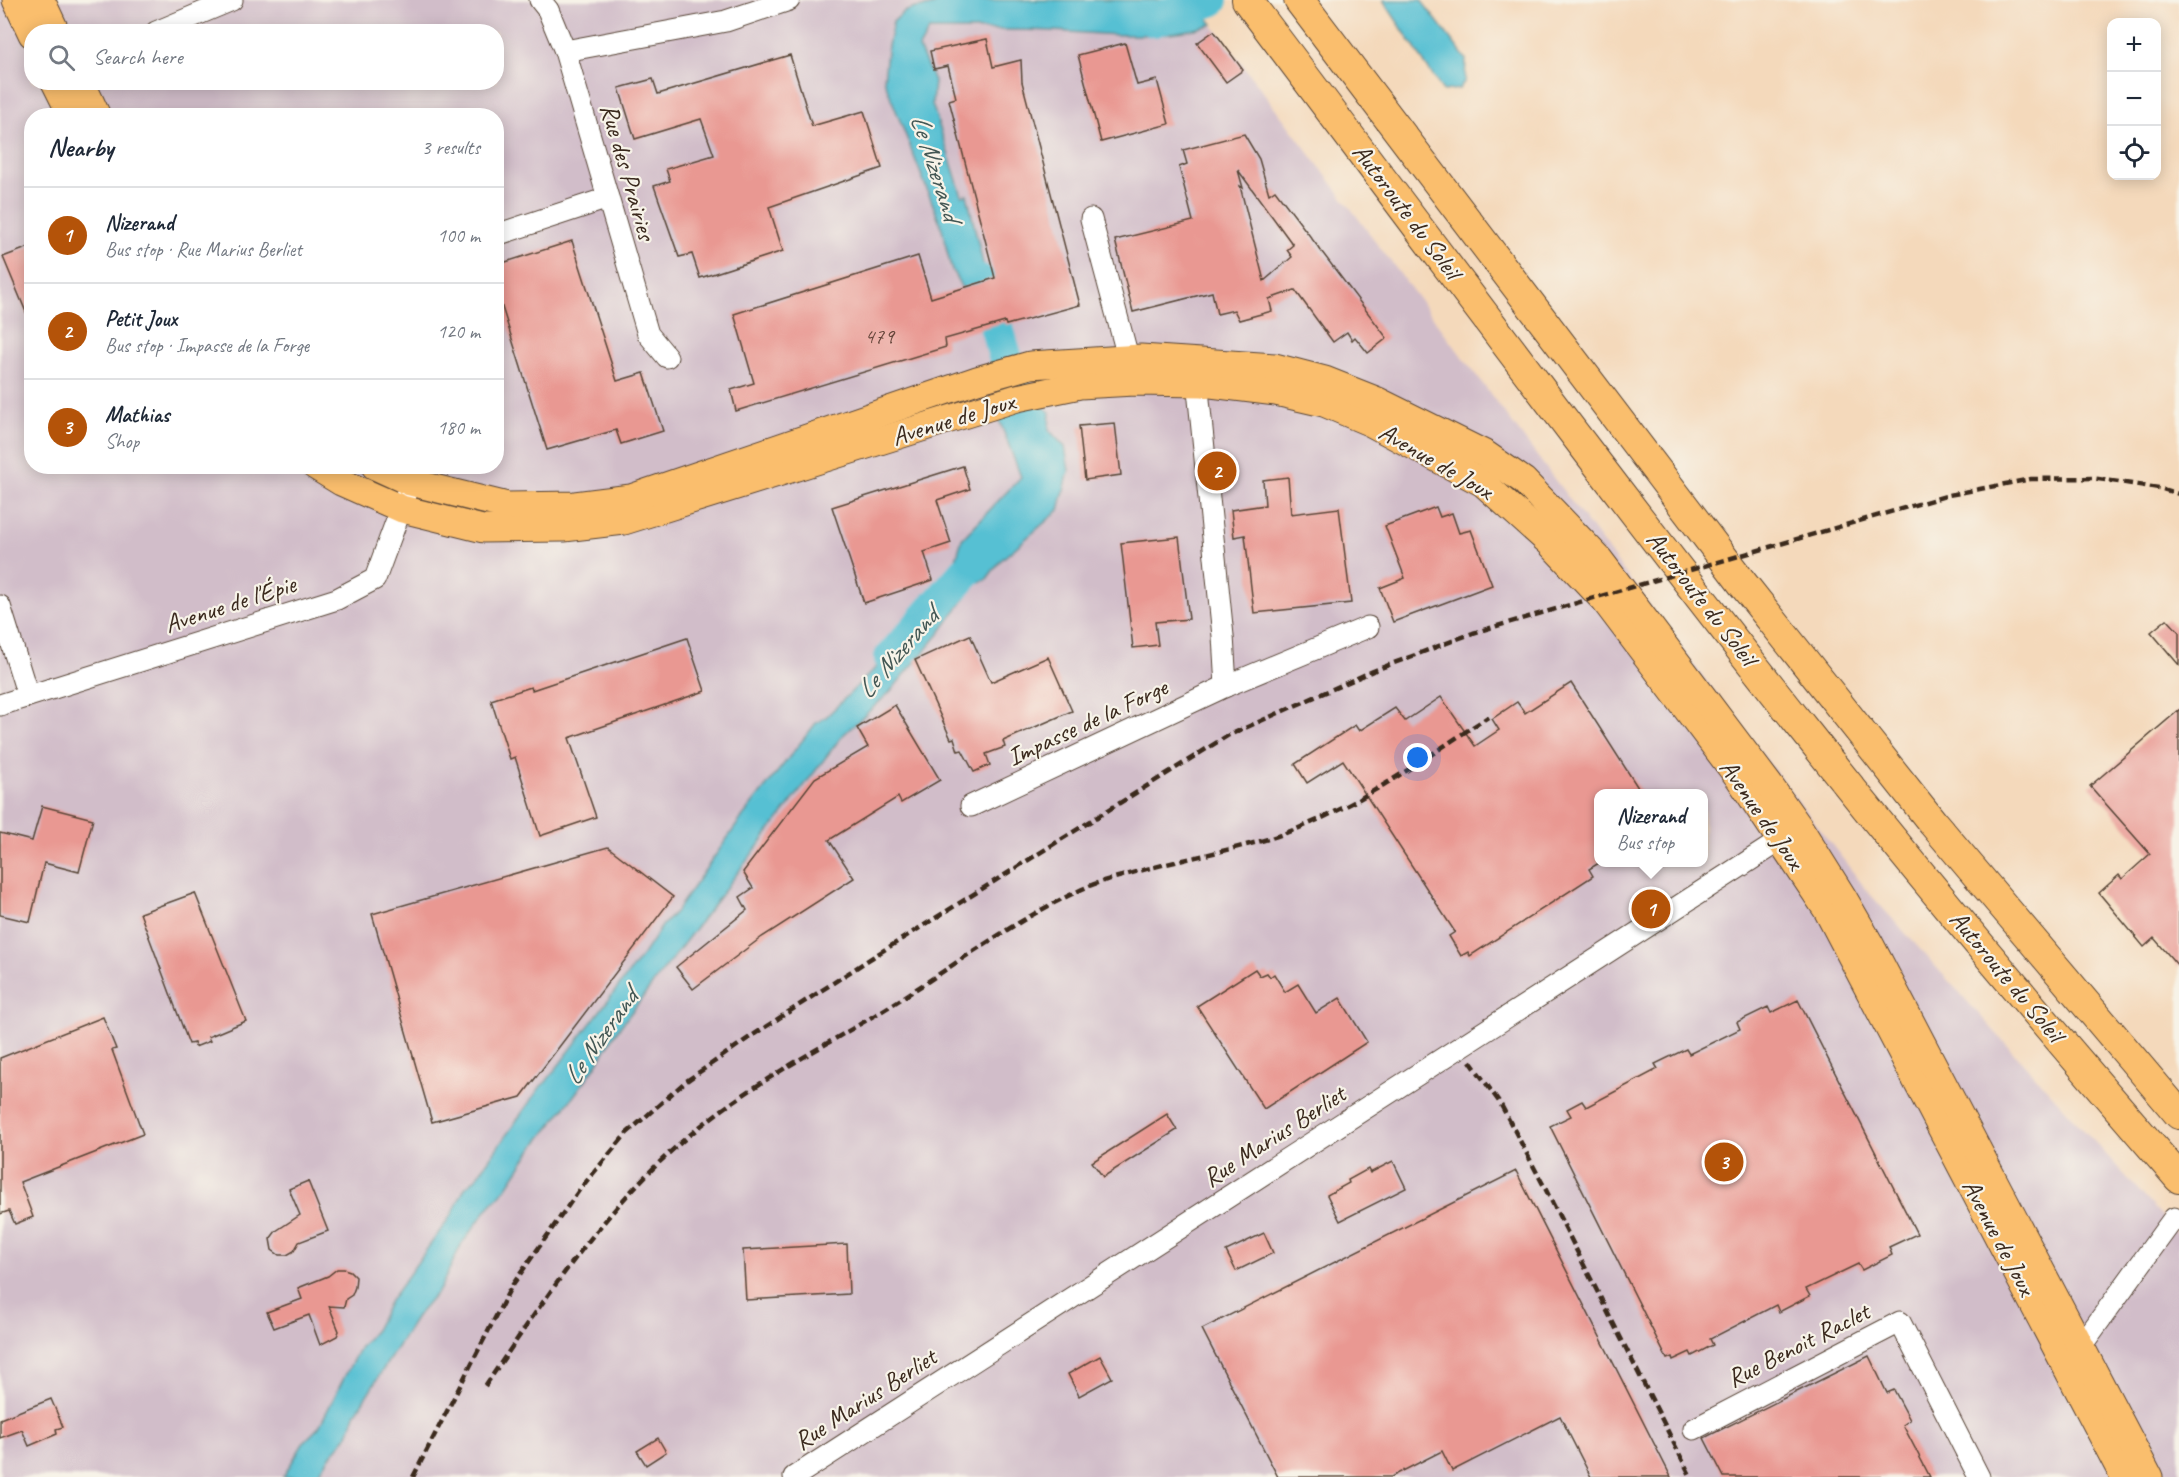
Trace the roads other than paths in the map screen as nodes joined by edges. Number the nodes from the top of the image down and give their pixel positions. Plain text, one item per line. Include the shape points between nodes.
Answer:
1 (16, 0) edge
2 (40, 0) edge
3 (232, 0) edge
4 (540, 0) edge
5 (789, 0) edge
6 (1247, 0) edge
7 (1299, 0) edge
8 (27, 24) edge
9 (52, 24) edge
10 (175, 24) edge
11 (565, 51) junction
12 (59, 90) edge
13 (85, 90) edge
14 (68, 108) edge
15 (93, 108) edge
16 (608, 198) junction
17 (1091, 219) dead end
18 (504, 232) edge
19 (666, 357) dead end
20 (1131, 370) junction
21 (1196, 372) junction
22 (328, 474) edge
23 (392, 474) edge
24 (410, 482) junction
25 (402, 509) junction
26 (0, 606) edge
27 (1368, 627) dead end
28 (1226, 686) junction
29 (28, 696) junction
30 (0, 705) edge
31 (971, 806) dead end
32 (1791, 834) junction
33 (2179, 1114) edge
34 (2179, 1178) edge
35 (2174, 1218) dead end
36 (2071, 1351) junction
37 (1694, 1429) dead end
38 (794, 1477) edge
39 (1979, 1477) edge
40 (2124, 1477) edge
41 (2149, 1477) edge

1 - 8 main road
2 - 9 main road
3 - 10 street
4 - 11 street, Rue des Prairies
5 - 11 street via 726,21
6 - 34 highway, Autoroute du Soleil via 1808,735 2008,980
7 - 33 highway, Autoroute du Soleil via 1743,585 1933,823
11 - 16 street, Rue des Prairies
12 - 14 main road
13 - 15 main road
16 - 18 street
16 - 19 street, Rue des Prairies via 648,334
17 - 20 street
20 - 21 main road, Avenue de Joux
20 - 24 main road, Avenue de Joux via 1030,365 631,498 575,505 508,506
20 - 25 main road, Avenue de Joux via 983,408 624,521 564,528 483,529
21 - 28 street
21 - 32 main road, Avenue de Joux via 1275,367 1326,380 1378,400 1485,454 1524,481 1599,559
22 - 25 main road, Avenue de Joux
23 - 24 main road, Avenue de Joux
24 - 25 street, Avenue de l'Épie
25 - 29 street, Avenue de l'Épie via 375,579 337,598
26 - 29 street
27 - 28 street, Impasse de la Forge
28 - 31 street, Impasse de la Forge
29 - 30 street, Avenue de l'Épie
32 - 36 main road, Avenue de Joux via 1870,944 1952,1124
32 - 38 street, Rue Marius Berliet
35 - 36 street
36 - 40 main road, Avenue de Joux
36 - 41 main road, Avenue de Joux
37 - 39 street, Rue Benoit Raclet via 1900,1322

